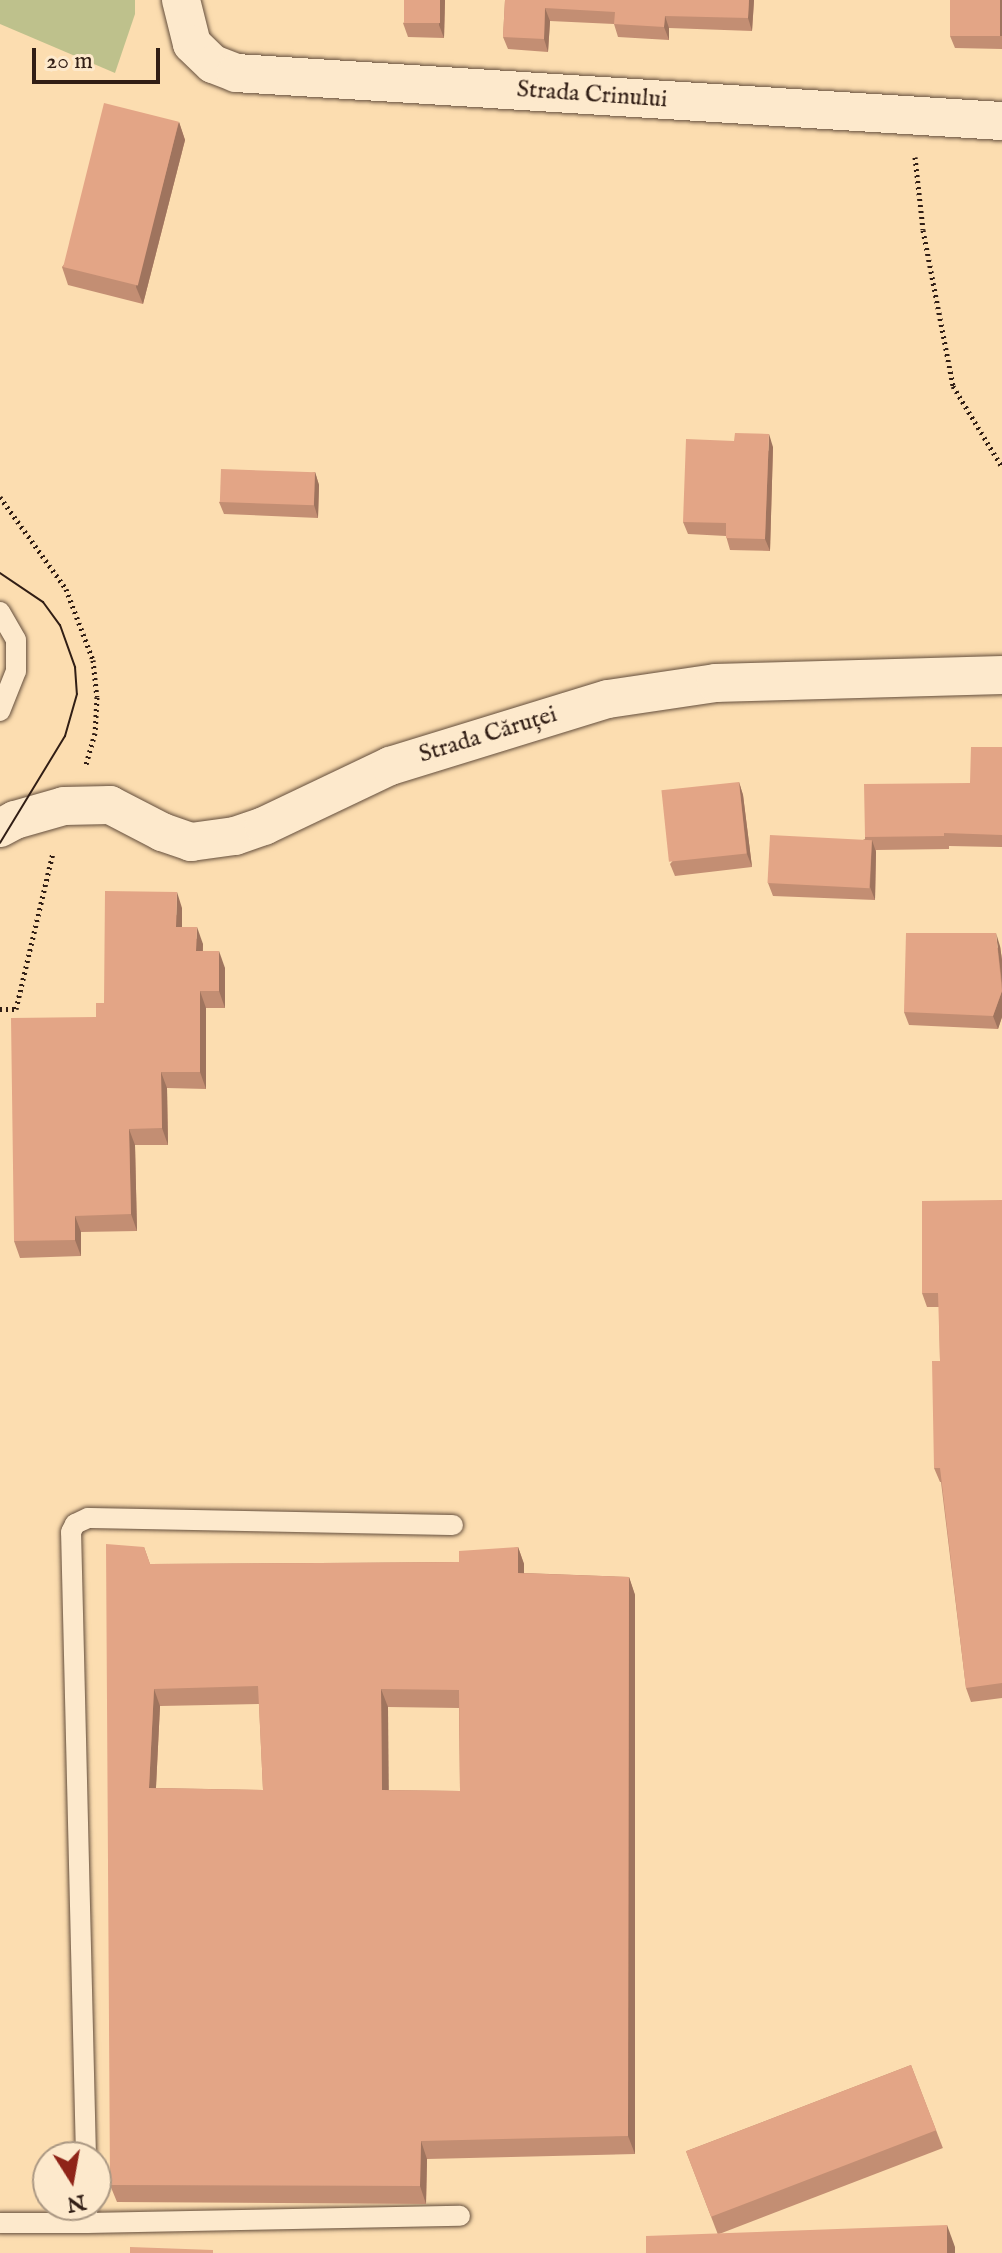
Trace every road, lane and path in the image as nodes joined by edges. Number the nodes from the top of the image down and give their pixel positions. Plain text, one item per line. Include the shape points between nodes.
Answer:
1 (181, 0) edge
2 (910, 115) junction
3 (1002, 121) edge
4 (1002, 467) edge
5 (0, 497) edge
6 (0, 612) edge
7 (1002, 675) edge
8 (0, 711) edge
9 (64, 806) junction
10 (0, 828) edge
11 (0, 1009) edge
12 (453, 1525) dead end
13 (86, 2141) edge
14 (112, 2214) edge
15 (460, 2216) dead end
16 (32, 2220) edge
17 (0, 2223) edge

1 - 2 street, Strada Crinului via 192,44 213,64 236,73
2 - 3 street, Strada Crinului
2 - 4 path via 923,230 953,386
5 - 9 path via 66,589 93,660 95,733
6 - 8 lane via 16,640 16,671
7 - 9 street, Strada Căruței via 716,683 608,699 390,766 235,836 191,842 110,805
9 - 10 street, Strada Căruței
9 - 11 path via 16,1009
12 - 13 lane via 88,1518 75,1524 71,1532
14 - 15 lane
16 - 17 lane

